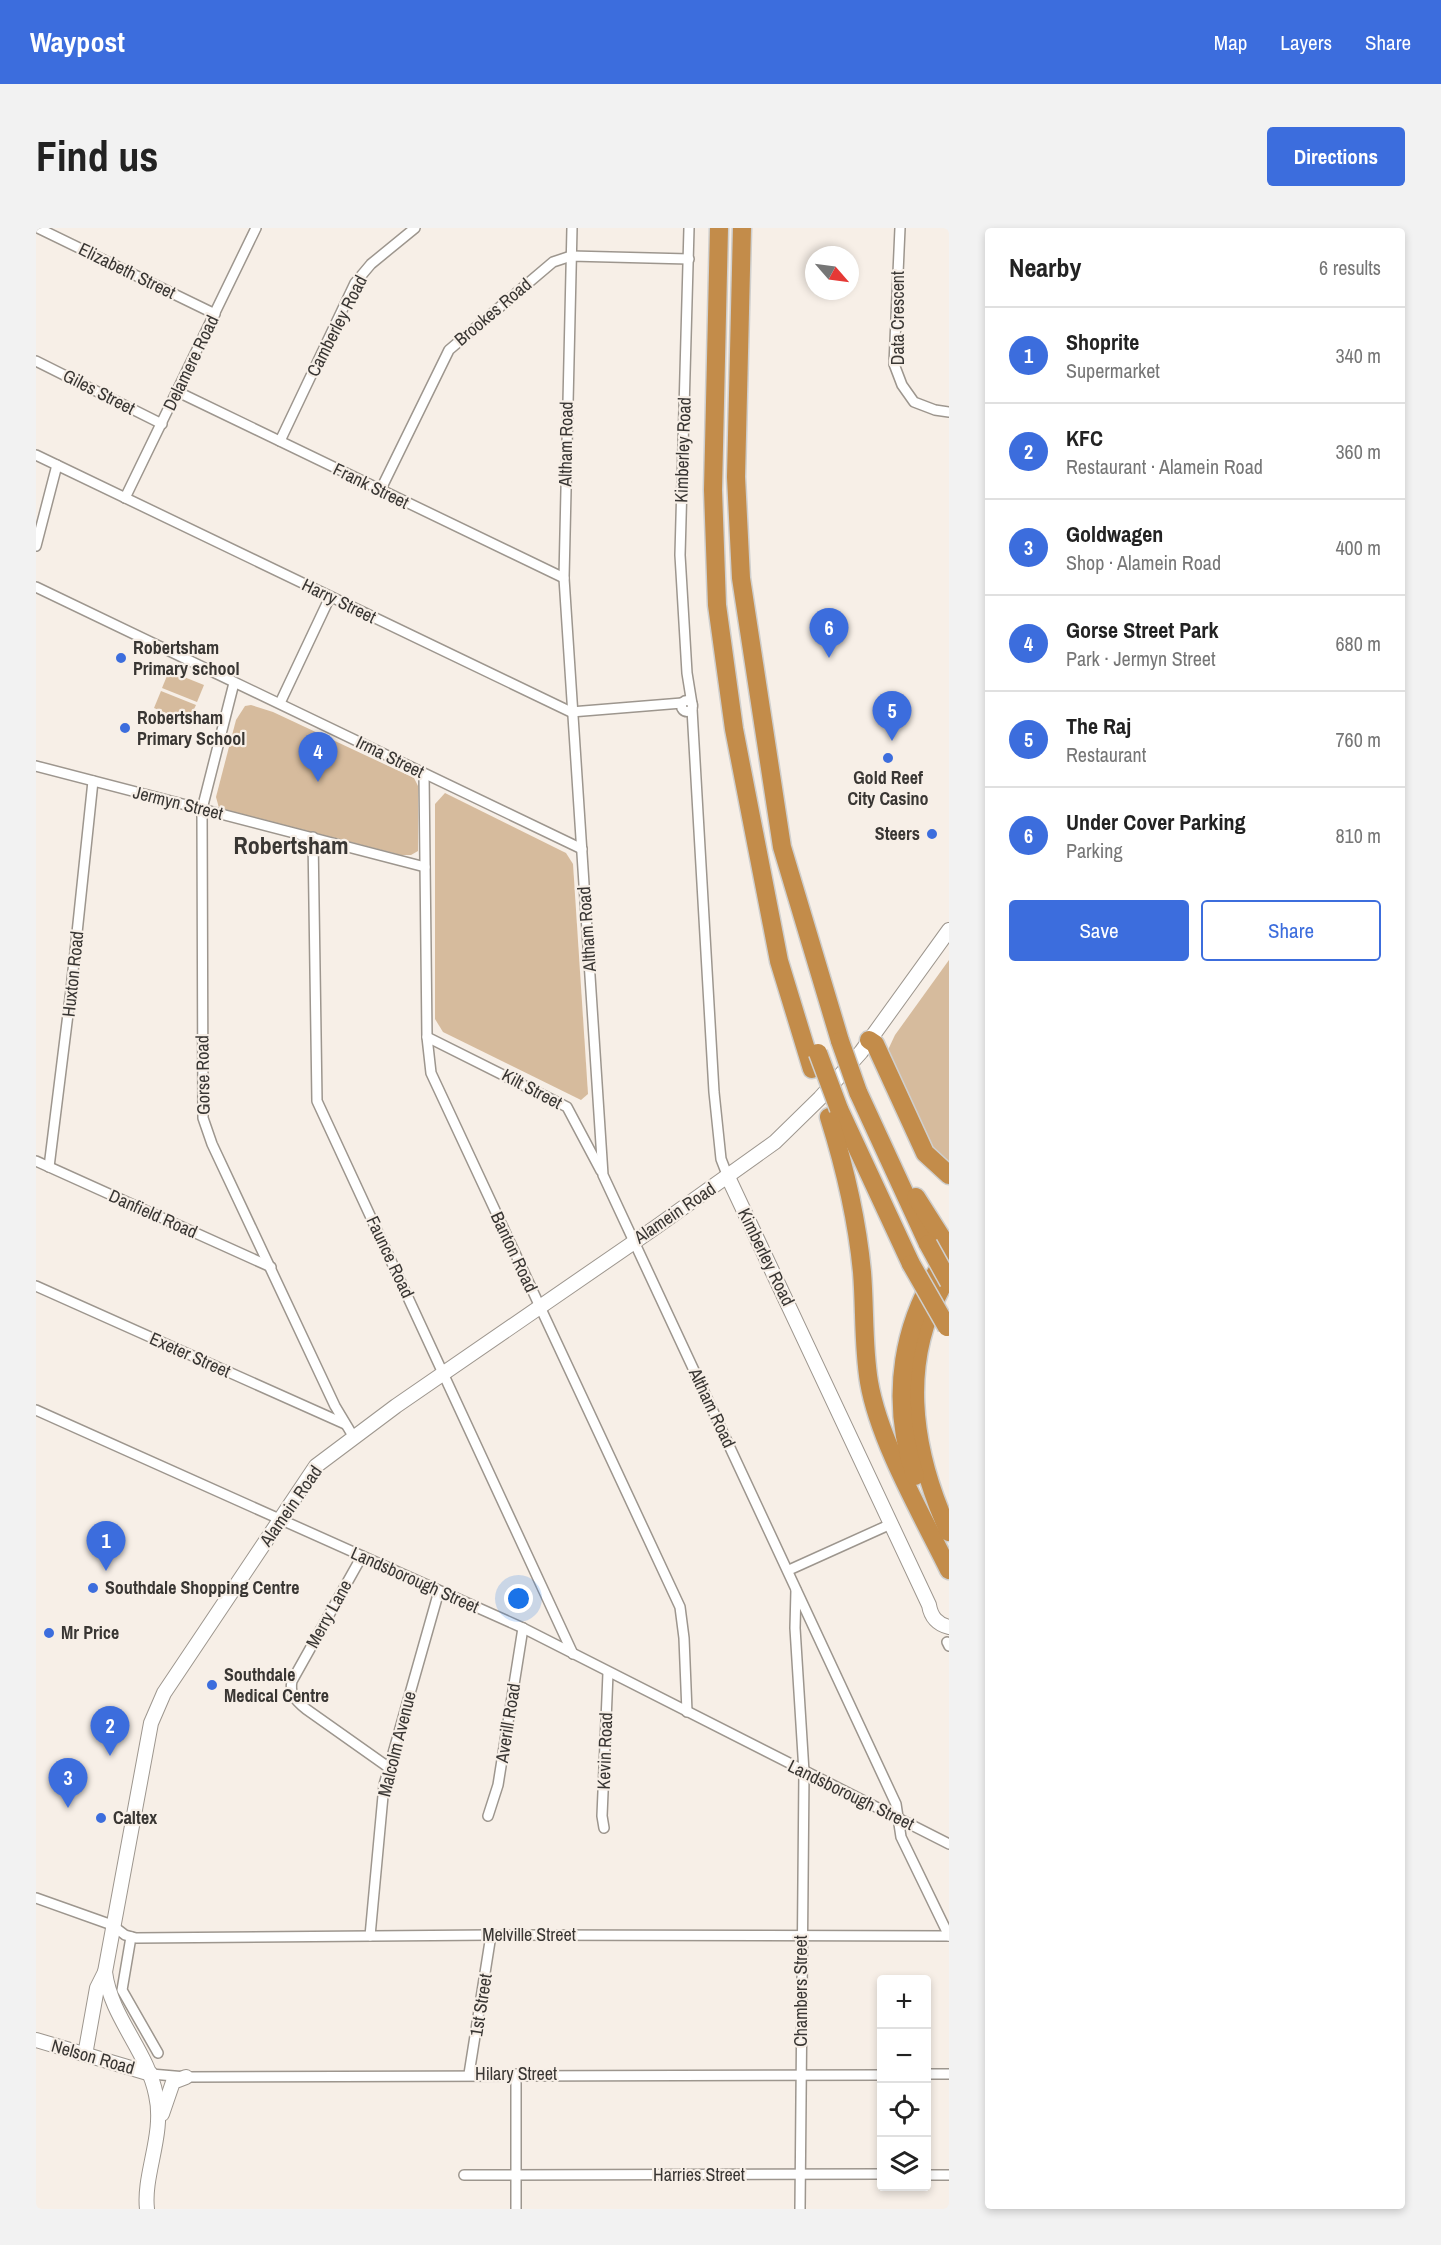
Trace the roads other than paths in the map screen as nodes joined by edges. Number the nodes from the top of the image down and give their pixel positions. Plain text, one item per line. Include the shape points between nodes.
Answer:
1 (38, 228) edge
2 (255, 228) edge
3 (415, 228) edge
4 (572, 228) edge
5 (689, 228) edge
6 (718, 228) edge
7 (742, 228) edge
8 (900, 228) edge
9 (571, 256) junction
10 (689, 259) junction
11 (215, 314) junction
12 (36, 361) edge
13 (178, 392) junction
14 (949, 412) edge
15 (162, 424) junction
16 (280, 441) junction
17 (36, 455) edge
18 (57, 465) junction
19 (380, 491) junction
20 (125, 498) junction
21 (36, 546) edge
22 (564, 578) junction
23 (36, 587) edge
24 (330, 597) junction
25 (234, 682) junction
26 (280, 703) junction
27 (686, 707) junction
28 (571, 712) junction
29 (36, 766) edge
30 (424, 774) junction
31 (93, 781) junction
32 (202, 809) junction
33 (313, 837) junction
34 (582, 849) junction
35 (425, 867) junction
36 (949, 930) edge
37 (949, 943) edge
38 (427, 1036) junction
39 (868, 1046) junction
40 (834, 1113) junction
41 (36, 1161) edge
42 (49, 1167) junction
43 (603, 1175) junction
44 (949, 1175) edge
45 (728, 1177) junction
46 (932, 1238) junction
47 (633, 1241) junction
48 (949, 1251) edge
49 (271, 1267) junction
50 (949, 1275) edge
51 (949, 1282) edge
52 (36, 1286) edge
53 (539, 1306) junction
54 (948, 1329) edge
55 (444, 1374) junction
56 (36, 1410) edge
57 (345, 1424) junction
58 (353, 1436) junction
59 (280, 1520) junction
60 (891, 1524) junction
61 (949, 1532) edge
62 (362, 1556) junction
63 (789, 1570) junction
64 (949, 1571) edge
65 (796, 1588) junction
66 (439, 1590) junction
67 (929, 1605) junction
68 (949, 1618) edge
69 (949, 1627) edge
70 (523, 1628) junction
71 (573, 1654) junction
72 (608, 1673) junction
73 (687, 1712) junction
74 (388, 1767) junction
75 (804, 1772) junction
76 (488, 1816) dead end
77 (900, 1818) junction
78 (604, 1828) dead end
79 (949, 1844) edge
80 (36, 1898) edge
81 (112, 1925) junction
82 (491, 1935) junction
83 (370, 1936) junction
84 (801, 1936) junction
85 (949, 1936) edge
86 (131, 1937) junction
87 (105, 1972) junction
88 (36, 2040) edge
89 (158, 2053) dead end
90 (85, 2055) junction
91 (151, 2073) junction
92 (469, 2074) junction
93 (516, 2074) junction
94 (801, 2074) junction
95 (931, 2074) edge
96 (949, 2074) edge
97 (877, 2075) edge
98 (186, 2077) junction
99 (157, 2133) junction
100 (800, 2174) junction
101 (877, 2174) edge
102 (464, 2175) dead end
103 (516, 2175) junction
104 (931, 2175) edge
105 (949, 2175) edge
106 (145, 2207) edge
107 (516, 2209) edge
108 (800, 2209) edge

1 - 11 street, Elizabeth Street
2 - 11 street, Delamere Road
3 - 16 street, Camberley Road via 371,264 355,283
4 - 9 street, Altham Road
5 - 10 street, Kimberley Road
6 - 40 highway, bridge via 713,490 717,605 734,729 772,917
7 - 46 highway, bridge via 736,477 741,578 782,847 858,1092 884,1155
8 - 14 street, Data Crescent via 894,364 902,385 915,402
9 - 10 street, Brookes Road
9 - 19 street, Brookes Road via 553,262 454,343
9 - 22 street, Altham Road
10 - 27 street, Kimberley Road via 680,555
11 - 13 street, Delamere Road
12 - 15 street, Giles Street
13 - 15 street, Delamere Road
13 - 16 street, Frank Street
15 - 20 street, Delamere Road
16 - 19 street, Frank Street
17 - 18 street, Harry Street
18 - 20 street, Harry Street
18 - 21 street
19 - 22 street, Frank Street
20 - 24 street, Harry Street
22 - 28 street, Altham Road
23 - 25 street, Irma Street
24 - 26 street
24 - 28 street, Harry Street
25 - 26 street, Irma Street
25 - 32 street, Gorse Road
26 - 30 street, Irma Street
27 - 28 street, Harry Street
27 - 45 street, Kimberley Road via 692,741 714,1092 721,1159
28 - 34 street, Altham Road
29 - 31 street, Jermyn Street
30 - 34 street, Irma Street
30 - 35 street, Banton Road
31 - 32 street, Jermyn Street
31 - 42 street, Huxton Road
32 - 33 street, Jermyn Street
32 - 49 street, Gorse Road via 203,1118
33 - 35 street, Jermyn Street
33 - 55 street, Faunce Road via 316,1095
34 - 43 street, Altham Road
35 - 38 street, Banton Road
36 - 39 main road
37 - 39 main road
38 - 43 street, Kilt Street via 567,1107
38 - 53 street, Banton Road via 436,1085
39 - 44 highway via 925,1153
39 - 45 main road, Alamein Road via 775,1142
40 - 54 highway, bridge
40 - 64 highway via 858,1233 866,1354 875,1409
41 - 42 street, Danfield Road
42 - 49 street, Danfield Road
43 - 47 street, Altham Road
45 - 47 main road, Alamein Road
45 - 60 main road, Kimberley Road
46 - 48 highway
46 - 51 highway, bridge
47 - 53 main road, Alamein Road
47 - 63 street, Altham Road
48 - 64 highway via 919,1305 905,1350 900,1393 907,1453
49 - 57 street, Gorse Road
50 - 61 highway via 924,1328 914,1391 924,1468
52 - 57 street, Exeter Street
53 - 55 main road, Alamein Road
53 - 73 street, Banton Road via 680,1607
55 - 58 main road, Alamein Road
55 - 71 street, Faunce Road
56 - 59 street, Landsborough Street
57 - 58 street, Gorse Road
58 - 59 main road, Alamein Road via 316,1466
59 - 62 street, Landsborough Street
59 - 81 main road, Alamein Road via 157,1707
60 - 63 street
60 - 67 main road, Kimberley Road
62 - 66 street, Landsborough Street
62 - 74 street, Merry Lane via 292,1681 291,1691 306,1709
63 - 65 street, Altham Road
65 - 75 street, Altham Road
65 - 77 street, Altham Road
66 - 70 street, Landsborough Street
66 - 74 street, Malcolm Avenue
67 - 68 main road
67 - 69 main road, Kimberley Road via 934,1619
70 - 71 street, Landsborough Street
70 - 76 street, Averill Road via 498,1785
71 - 72 street, Landsborough Street
72 - 73 street, Landsborough Street
72 - 78 street, Kevin Road
73 - 75 street, Landsborough Street
74 - 83 street, Malcolm Avenue
75 - 77 street, Landsborough Street
75 - 84 street, Chambers Street
77 - 79 street, Landsborough Street
77 - 85 street, Altham Road via 901,1837
80 - 81 street
81 - 86 street
81 - 87 main road, Alamein Road
82 - 83 street, Melville Street
82 - 84 street, Melville Street
82 - 92 street, 1st Street
83 - 86 street, Melville Street
84 - 85 street, Melville Street
84 - 94 street, Chambers Street
86 - 89 street via 122,1990
87 - 90 main road via 97,1988
87 - 91 main road, Alamein Road via 112,2003
88 - 90 main road, Nelson Road
90 - 91 main road, Nelson Road
91 - 98 street, Hilary Street
91 - 99 main road, Alamein Road via 159,2107
92 - 93 street, Hilary Street
92 - 98 street, Hilary Street
93 - 94 street, Hilary Street
93 - 103 street
94 - 97 street, Hilary Street
94 - 100 street, Chambers Street
95 - 96 street
98 - 99 main road via 173,2082
99 - 106 main road
100 - 101 street, Harries Street
100 - 103 street, Harries Street
100 - 108 street, Chambers Street
102 - 103 street, Harries Street
103 - 107 street
104 - 105 street

